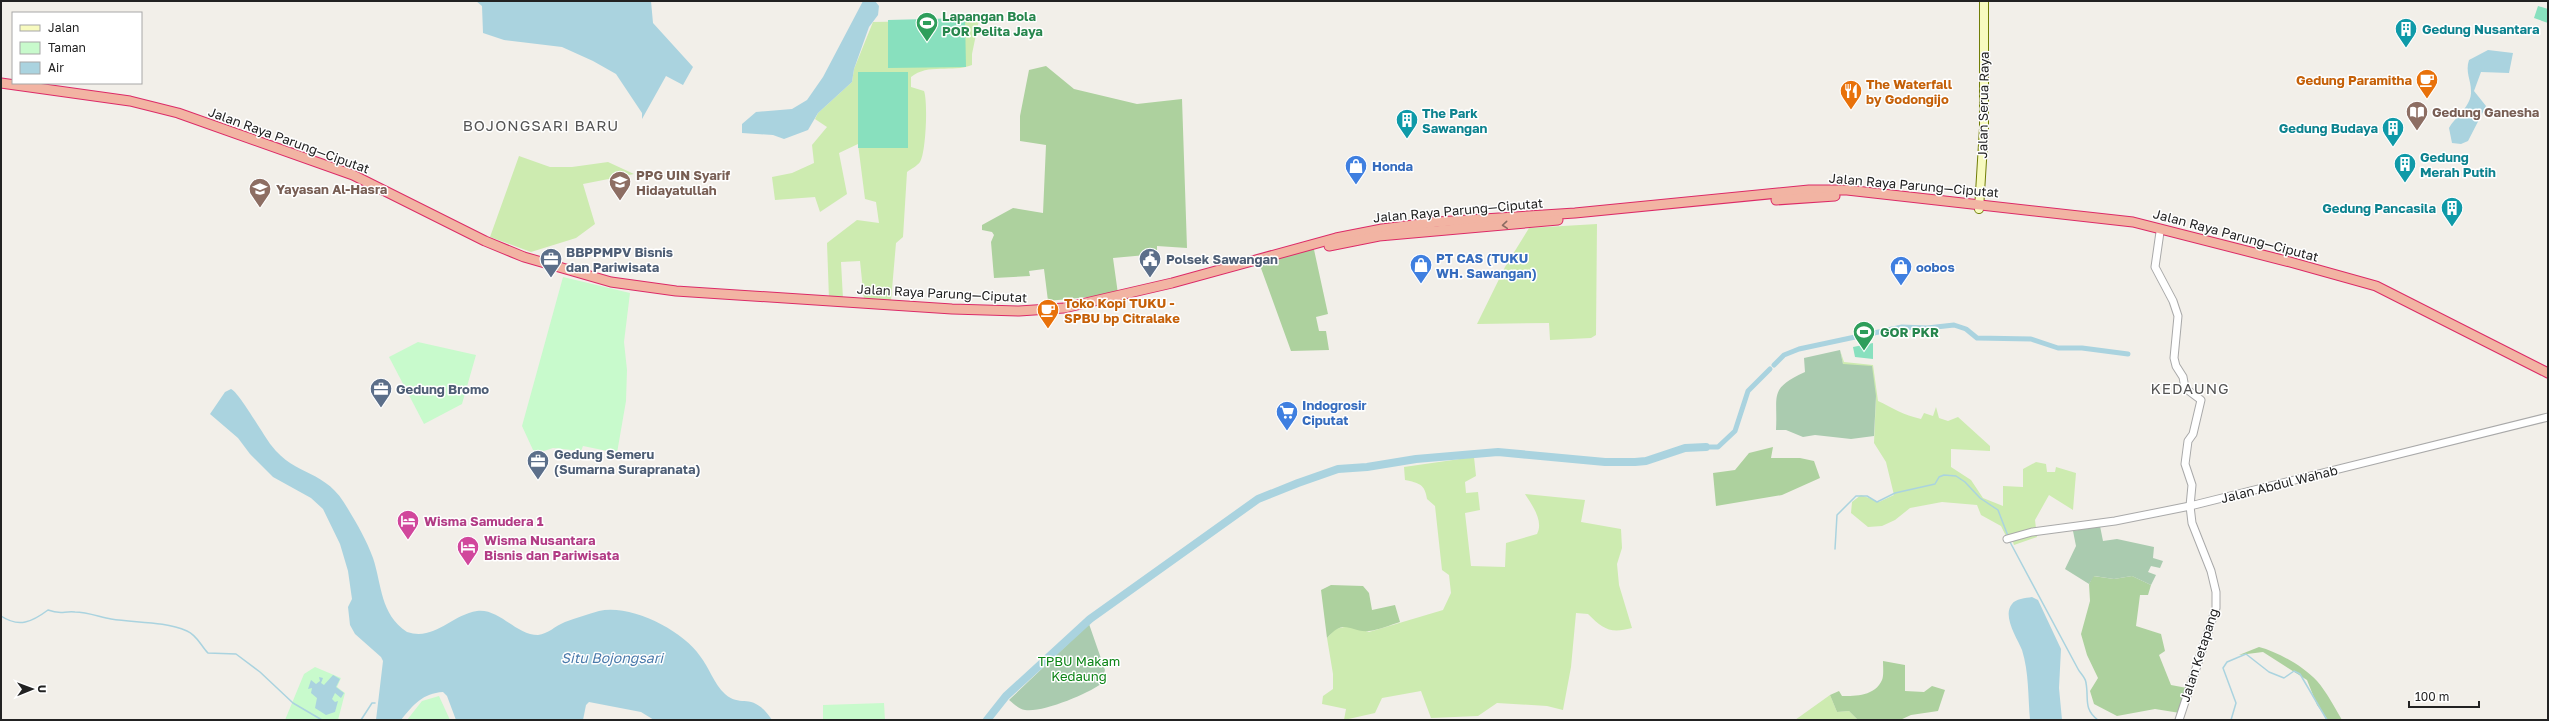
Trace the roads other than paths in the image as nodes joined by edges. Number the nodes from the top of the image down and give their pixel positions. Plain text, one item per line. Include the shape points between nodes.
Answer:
1 (1984, 1) edge
2 (1, 83) edge
3 (1, 88) edge
4 (278, 151) junction
5 (1979, 207) junction
6 (2160, 232) junction
7 (2548, 373) edge
8 (2548, 377) edge
9 (2548, 417) edge
10 (2190, 506) junction
11 (2009, 538) dead end
12 (2179, 720) edge

1 - 5 main road, Jalan Serua Raya via 1984,138
2 - 4 highway, Jalan Raya Parung—Ciputat via 145,104
3 - 4 highway, Jalan Raya Parung—Ciputat via 141,107
4 - 5 highway, Jalan Raya Parung—Ciputat via 353,175 435,219 524,257 632,288 861,305 1019,312 1064,308 1382,229 1606,213 1831,190
5 - 6 highway, Jalan Raya Parung—Ciputat via 2132,226
5 - 7 highway, Jalan Raya Parung—Ciputat via 2133,222 2371,285
6 - 8 highway, Jalan Raya Parung—Ciputat via 2374,291
6 - 10 street, Jalan Ketapang via 2155,267 2178,316 2174,362 2183,377 2185,388 2201,400 2193,434 2187,444 2185,464 2192,486
9 - 10 street, Jalan Abdul Wahab
10 - 11 street, Jalan Abdul Wahab via 2115,521 2036,531
10 - 12 street, Jalan Ketapang via 2192,523 2211,572 2217,602

